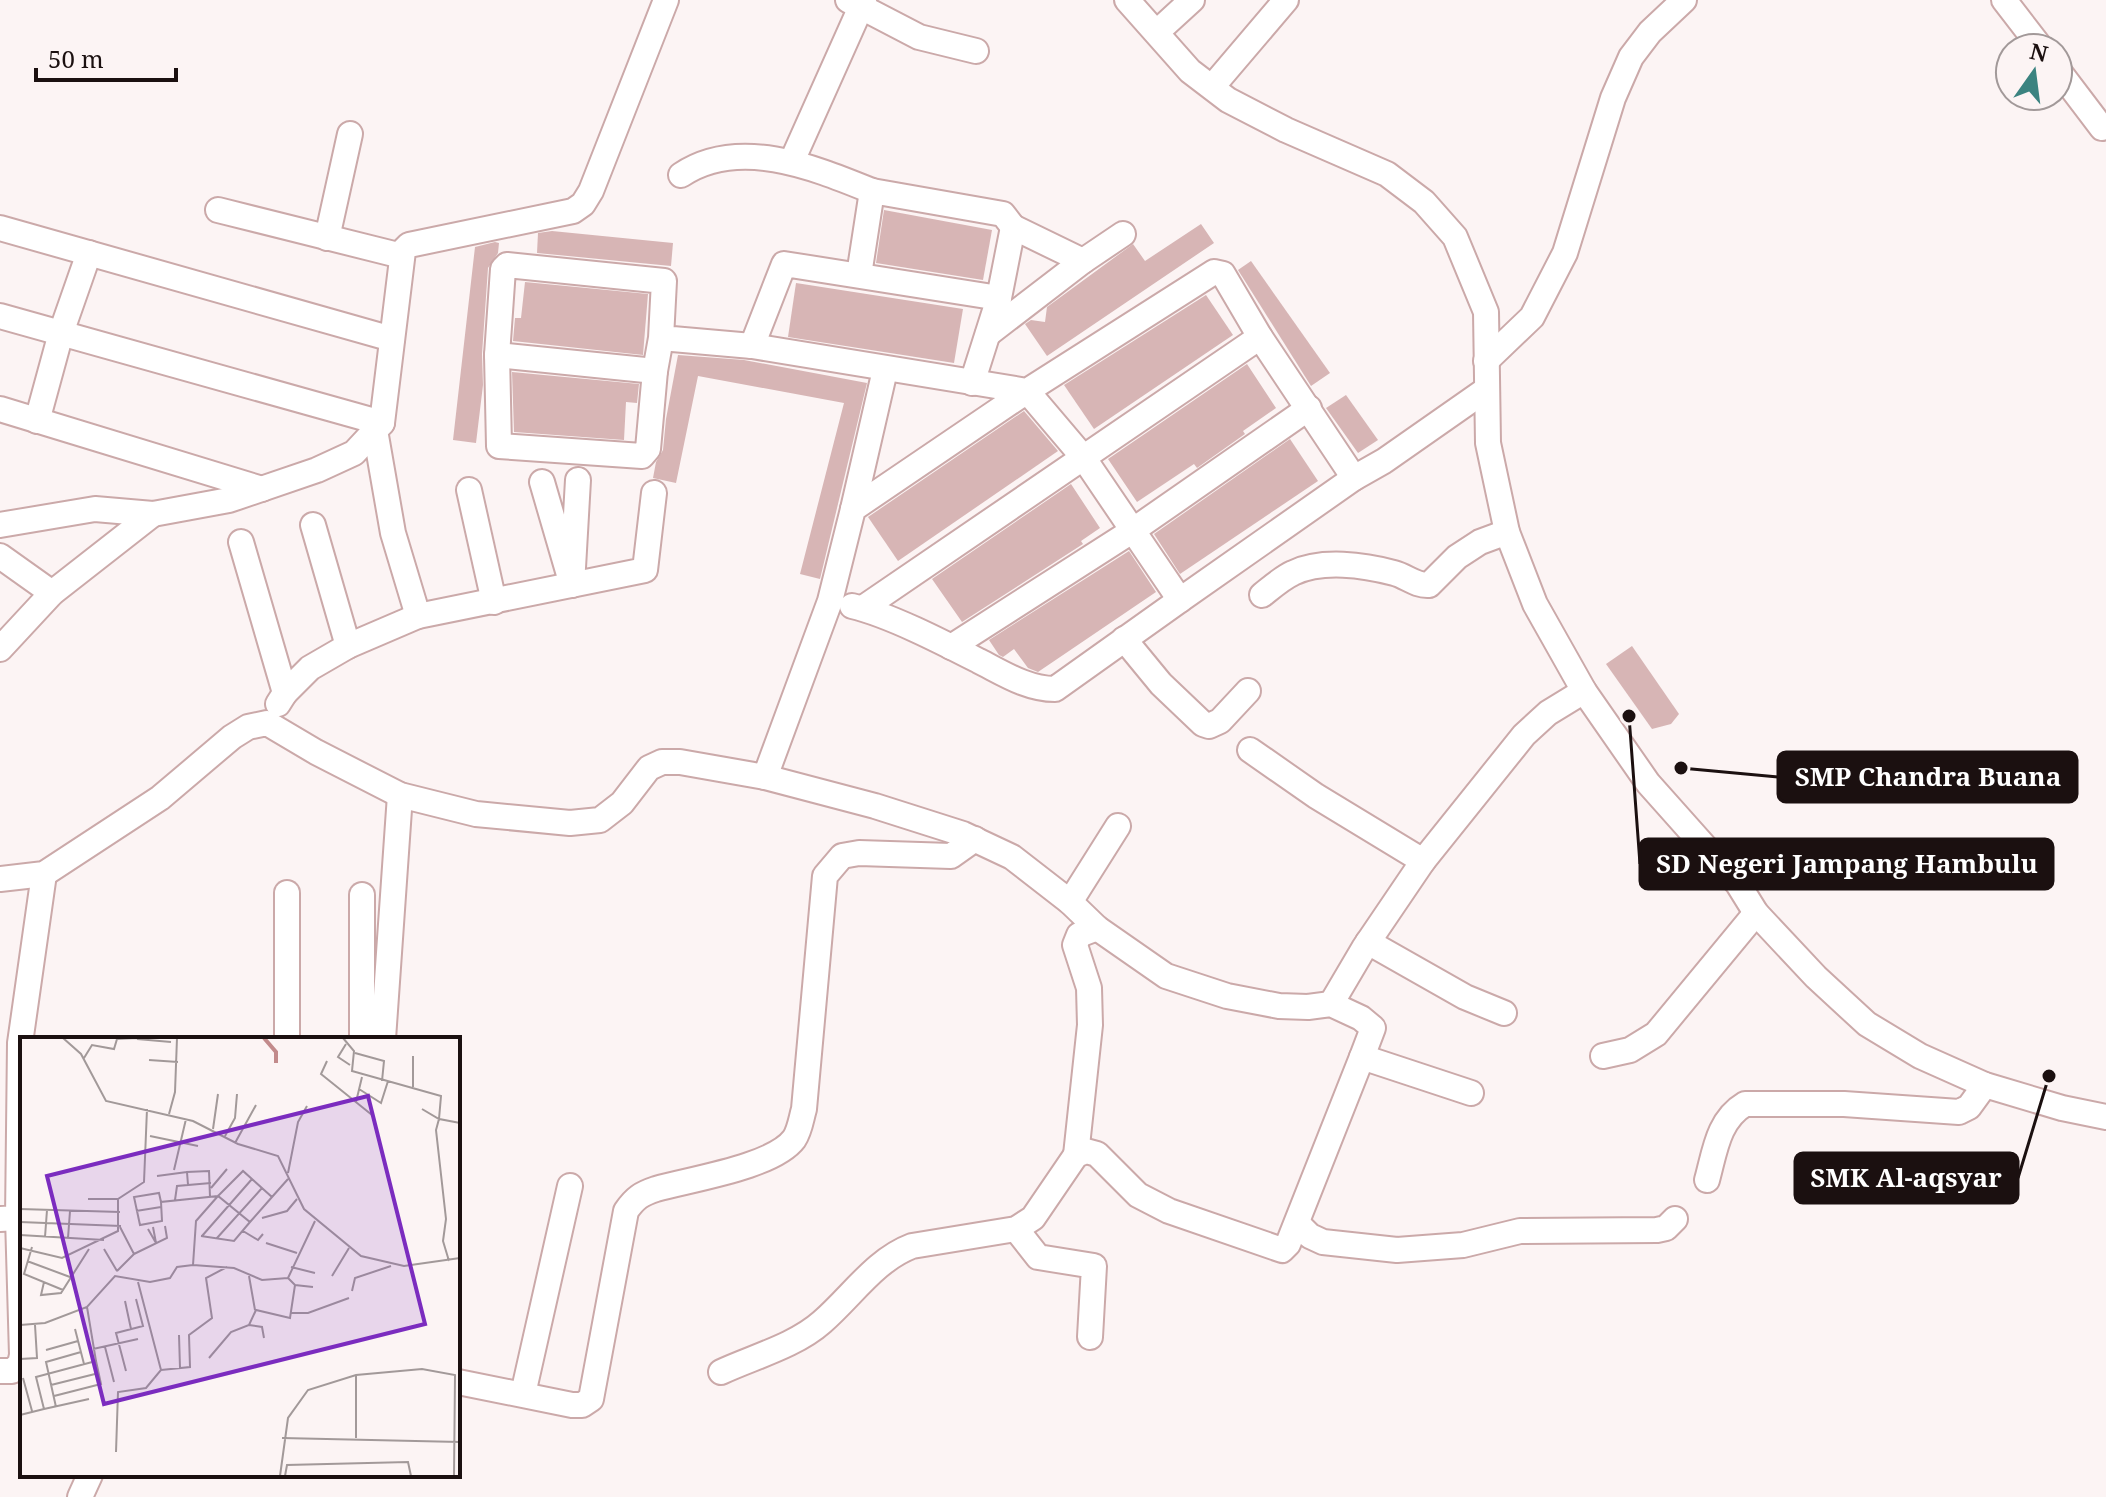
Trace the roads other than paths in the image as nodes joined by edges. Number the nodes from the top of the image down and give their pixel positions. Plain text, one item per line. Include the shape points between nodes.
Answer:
1 (666, 0) edge
2 (1127, 0) edge
3 (1192, 0) edge
4 (1286, 0) edge
5 (1684, 0) edge
6 (857, 2) edge
7 (2017, 6) edge
8 (1157, 32) junction
9 (2032, 32) edge
10 (976, 51) dead end
11 (1212, 87) junction
12 (2074, 91) edge
13 (2102, 128) dead end
14 (350, 134) dead end
15 (792, 161) junction
16 (681, 175) dead end
17 (872, 191) junction
18 (218, 210) dead end
19 (1013, 227) junction
20 (0, 228) edge
21 (1123, 234) dead end
22 (327, 238) junction
23 (89, 253) junction
24 (402, 256) junction
25 (1083, 261) junction
26 (859, 275) junction
27 (999, 298) junction
28 (0, 316) edge
29 (61, 333) junction
30 (988, 334) junction
31 (1260, 337) junction
32 (661, 338) junction
33 (392, 339) junction
34 (752, 346) junction
35 (497, 355) junction
36 (1486, 361) junction
37 (885, 370) junction
38 (655, 371) junction
39 (972, 383) junction
40 (1487, 389) junction
41 (1027, 391) junction
42 (1309, 408) junction
43 (0, 409) edge
44 (37, 421) junction
45 (379, 426) junction
46 (1083, 457) junction
47 (1354, 478) junction
48 (578, 480) dead end
49 (542, 482) dead end
50 (262, 489) junction
51 (469, 490) dead end
52 (654, 493) dead end
53 (853, 509) junction
54 (153, 514) junction
55 (0, 525) edge
56 (313, 525) dead end
57 (1132, 531) junction
58 (1507, 532) junction
59 (241, 542) dead end
60 (0, 556) edge
61 (572, 585) junction
62 (52, 593) junction
63 (1262, 595) dead end
64 (1180, 600) junction
65 (830, 601) junction
66 (494, 602) junction
67 (863, 608) junction
68 (418, 616) junction
69 (1124, 639) junction
70 (348, 646) junction
71 (951, 647) junction
72 (0, 649) edge
73 (1248, 691) dead end
74 (1584, 691) junction
75 (285, 693) junction
76 (267, 723) junction
77 (1250, 750) dead end
78 (765, 777) junction
79 (400, 795) junction
80 (1118, 826) dead end
81 (975, 839) junction
82 (1423, 861) junction
83 (44, 874) junction
84 (0, 879) edge
85 (287, 893) dead end
86 (362, 895) dead end
87 (1070, 902) junction
88 (1756, 913) junction
89 (1097, 928) junction
90 (1368, 942) junction
91 (1331, 1004) junction
92 (1504, 1013) dead end
93 (21, 1037) edge
94 (287, 1037) edge
95 (362, 1037) edge
96 (383, 1037) edge
97 (1603, 1056) dead end
98 (1362, 1057) junction
99 (1985, 1085) junction
100 (1471, 1093) dead end
101 (2106, 1117) edge
102 (20, 1147) edge
103 (1076, 1155) junction
104 (1707, 1180) dead end
105 (570, 1186) dead end
106 (9, 1218) edge
107 (1675, 1219) dead end
108 (1297, 1223) junction
109 (1016, 1229) junction
110 (10, 1296) edge
111 (1090, 1337) dead end
112 (0, 1371) edge
113 (721, 1372) dead end
114 (460, 1382) edge
115 (523, 1394) junction
116 (89, 1477) edge
117 (80, 1497) edge

1 - 24 street via 583,204 573,211 409,245
2 - 8 street
3 - 8 street
4 - 11 street
5 - 36 street via 1631,57 1565,253 1532,317
6 - 10 street via 919,37
6 - 15 street via 833,74
7 - 9 street
8 - 11 street via 1190,71
11 - 36 street via 1286,130 1387,174 1424,202 1455,237 1473,275 1486,312
12 - 13 street
14 - 22 street
15 - 16 street via 720,159
15 - 17 street
17 - 19 street via 1003,214
17 - 26 street
18 - 22 street
19 - 25 street
19 - 27 street
20 - 23 street
21 - 25 street
22 - 24 street
23 - 29 street
23 - 33 street
24 - 33 street
25 - 30 street
26 - 27 street
26 - 34 street via 784,264
27 - 30 street
28 - 29 street
29 - 44 street
29 - 45 street
30 - 39 street
31 - 41 street via 1223,274 1214,272
31 - 42 street
31 - 46 street
32 - 34 street
32 - 35 street via 664,281 512,263 503,269
32 - 38 street
33 - 45 street
34 - 37 street
35 - 38 street
35 - 38 street via 497,441 503,448 642,456 648,449
36 - 40 street
37 - 39 street
37 - 53 street
39 - 41 street
40 - 47 street
40 - 58 street via 1488,443
41 - 46 street
41 - 53 street
42 - 47 street
42 - 57 street
43 - 44 street
44 - 50 street
45 - 50 street via 354,453
45 - 68 street via 393,533
46 - 57 street
46 - 67 street
47 - 64 street
48 - 61 street
49 - 61 street
50 - 54 street
51 - 66 street
52 - 61 street via 645,570
53 - 65 street
54 - 55 street via 95,509
54 - 62 street
56 - 70 street
57 - 64 street
57 - 71 street
58 - 63 street via 1457,557 1429,585 1374,568 1308,568
58 - 74 street via 1535,604
59 - 75 street
60 - 62 street
61 - 66 street
62 - 72 street
64 - 69 street
65 - 67 street
65 - 78 street
66 - 68 street
67 - 71 street
68 - 70 street
69 - 71 street via 1055,689 1025,684
69 - 73 street via 1203,724 1220,721
70 - 75 street via 310,668
74 - 82 street via 1535,723
74 - 88 street via 1648,783 1738,884
75 - 76 street
76 - 79 street
76 - 83 street via 232,737 160,798
77 - 82 street
78 - 79 street via 662,762 649,768 612,813 600,820 570,823 476,814
78 - 81 street
79 - 96 street
80 - 87 street
81 - 87 street via 1012,857
81 - 115 street via 951,856 842,856 825,876 799,1131 767,1160 639,1195 626,1211 591,1399 572,1405
82 - 90 street
83 - 84 street
83 - 93 street
85 - 94 street
86 - 95 street
87 - 89 street
88 - 97 street via 1656,1034 1630,1050
88 - 99 street via 1867,1024 1920,1056
89 - 91 street via 1166,976 1212,991 1279,1006
89 - 103 street via 1079,935 1075,945 1089,988 1090,1025
90 - 91 street
90 - 92 street
91 - 98 street via 1373,1028
98 - 100 street
98 - 108 street
99 - 101 street
99 - 104 street via 1959,1112 1745,1104 1721,1131
102 - 106 street
103 - 108 street via 1097,1154 1138,1195 1169,1211 1273,1249 1288,1244
103 - 109 street via 1033,1218
105 - 115 street
106 - 110 street
107 - 108 street via 1657,1230 1520,1231 1463,1245 1397,1250 1323,1242
109 - 111 street via 1038,1257 1094,1266
109 - 113 street via 898,1251 820,1324
110 - 112 street via 20,1364
114 - 115 street
116 - 117 street

